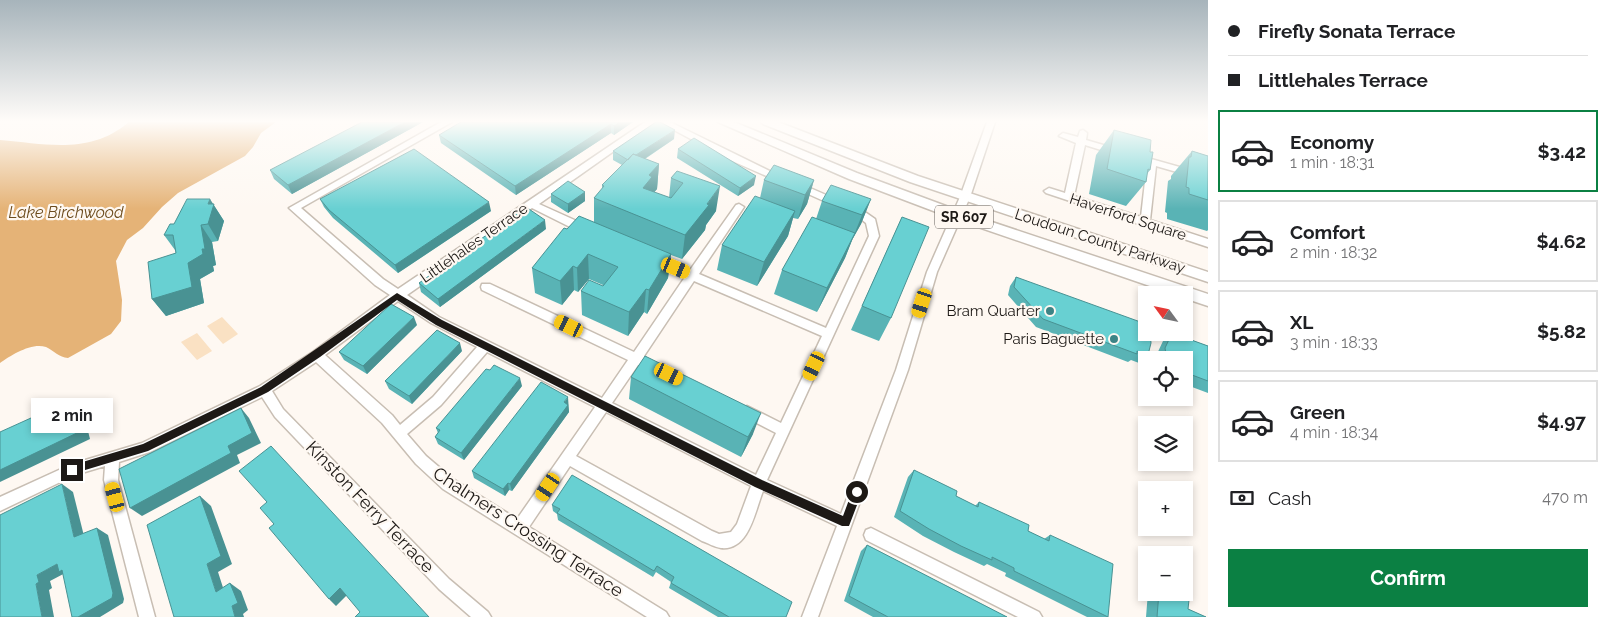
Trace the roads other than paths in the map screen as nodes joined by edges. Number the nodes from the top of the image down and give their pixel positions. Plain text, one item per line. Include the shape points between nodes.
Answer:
1 (396, 151) edge
2 (609, 151) edge
3 (719, 151) edge
4 (793, 151) edge
5 (840, 151) edge
6 (982, 151) edge
7 (1079, 151) edge
8 (1121, 151) edge
9 (1152, 162) junction
10 (1208, 178) edge
11 (1048, 192) dead end
12 (965, 197) junction
13 (1069, 198) junction
14 (531, 204) junction
15 (739, 207) dead end
16 (957, 215) junction
17 (1145, 223) junction
18 (597, 235) edge
19 (1208, 243) edge
20 (649, 257) edge
21 (692, 274) junction
22 (1208, 277) edge
23 (486, 287) dead end
24 (397, 296) junction
25 (1208, 300) edge
26 (829, 334) junction
27 (486, 345) junction
28 (317, 355) junction
29 (636, 358) junction
30 (653, 367) edge
31 (264, 390) junction
32 (604, 405) junction
33 (740, 409) edge
34 (783, 430) junction
35 (399, 433) junction
36 (112, 458) junction
37 (567, 458) junction
38 (759, 483) junction
39 (0, 504) edge
40 (846, 522) junction
41 (519, 529) junction
42 (871, 535) dead end
43 (147, 617) edge
44 (483, 617) edge
45 (660, 617) edge
46 (810, 617) edge
47 (1034, 617) edge

1 - 24 street via 294,208
2 - 14 street, Littlehales Terrace
3 - 26 street via 862,214 871,222 874,236
4 - 16 main road, Loudoun County Parkway / SR 607
5 - 12 main road, Loudoun County Parkway / SR 607
6 - 12 street
7 - 13 street
8 - 9 street
9 - 10 street
9 - 17 street
11 - 13 street, Haverford Square
12 - 16 street
12 - 22 main road, Loudoun County Parkway / SR 607
13 - 17 street, Haverford Square
14 - 18 street
14 - 24 street, Littlehales Terrace
15 - 21 street
16 - 25 main road, Loudoun County Parkway / SR 607
16 - 40 street via 932,272 902,370
17 - 19 street, Haverford Square
20 - 21 street
21 - 26 street
21 - 29 street
23 - 29 street
24 - 27 street via 439,322
24 - 28 street, Littlehales Terrace
26 - 34 street
27 - 32 street
27 - 35 street via 437,401
28 - 31 street, Littlehales Terrace
28 - 35 street, Chalmers Crossing Terrace
29 - 30 street
29 - 32 street
31 - 36 street, Littlehales Terrace via 145,448
31 - 44 street, Kinston Ferry Terrace via 286,420 444,584
32 - 37 street
32 - 38 street
33 - 34 street
34 - 38 street
35 - 41 street, Chalmers Crossing Terrace via 421,460 448,484
36 - 39 street, Littlehales Terrace via 66,472
36 - 43 street via 111,480
37 - 38 street via 719,541 736,536 742,528
37 - 41 street
38 - 40 street
40 - 46 street
41 - 45 street, Chalmers Crossing Terrace
42 - 47 street

